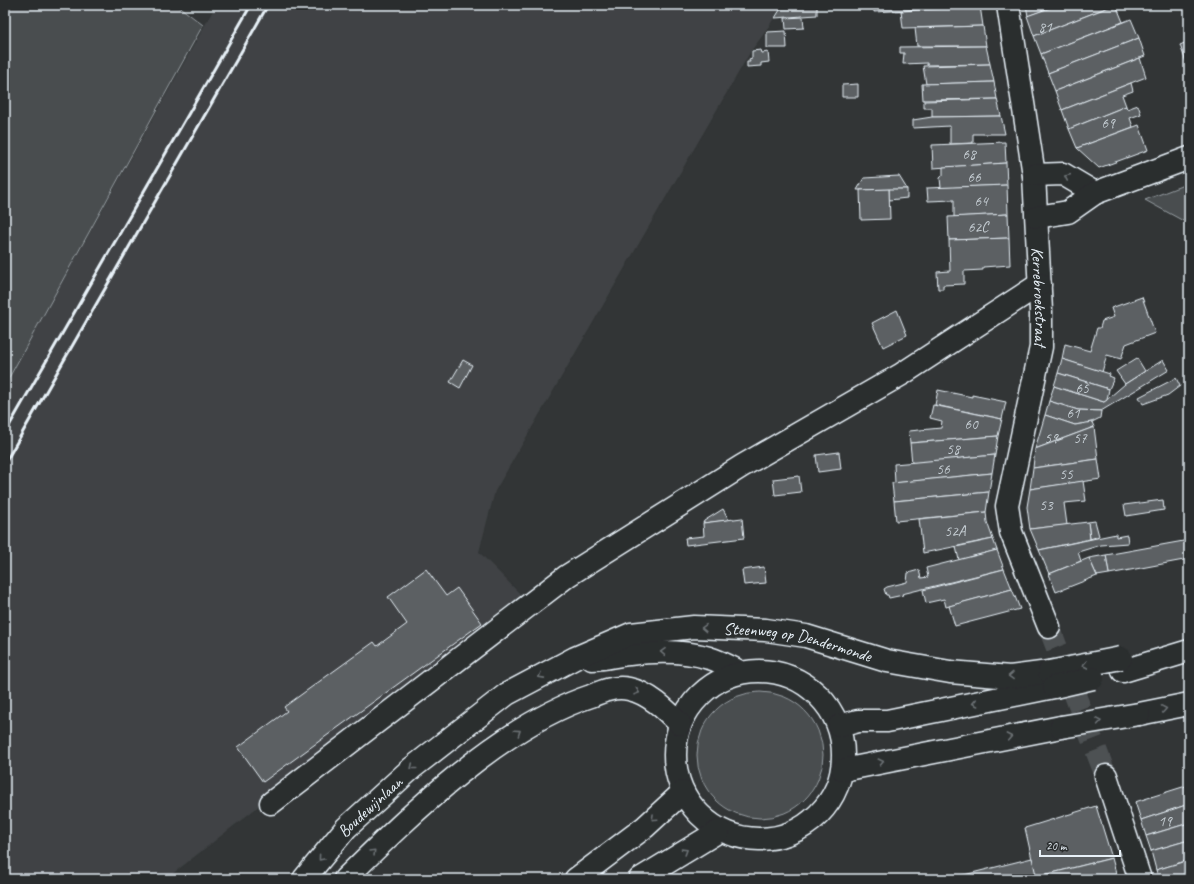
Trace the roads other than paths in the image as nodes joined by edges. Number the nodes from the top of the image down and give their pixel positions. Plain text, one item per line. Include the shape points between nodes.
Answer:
1 (1008, 5) edge
2 (1189, 158) edge
3 (1034, 175) junction
4 (1095, 193) junction
5 (1037, 217) junction
6 (1040, 284) junction
7 (1049, 627) tunnel mouth
8 (1189, 651) edge
9 (575, 658) junction
10 (740, 672) junction
11 (1052, 679) junction
12 (1189, 704) edge
13 (680, 724) junction
14 (839, 726) junction
15 (843, 770) junction
16 (1106, 776) tunnel mouth
17 (683, 792) junction
18 (271, 804) dead end
19 (719, 831) junction
20 (304, 879) edge
21 (345, 879) edge
22 (576, 879) edge
23 (640, 879) edge
24 (1140, 879) edge

1 - 3 main road, Kerrebroekstraat
2 - 4 main road
4 -> 3 main road via 1063,174
3 - 5 main road, Kerrebroekstraat
4 - 5 main road via 1068,212
5 - 6 main road, Kerrebroekstraat
6 - 7 main road, Kerrebroekstraat via 1041,346 1007,506 1011,532
6 - 18 main road via 902,374 742,466 568,576
8 -> 11 main road, Steenweg op Dendermonde, bridge
10 -> 9 main road, Steenweg op Dendermonde via 705,657 662,652 627,654 602,659
11 -> 9 main road, Steenweg op Dendermonde via 950,672 887,661 806,636 766,630 694,628 631,634
9 -> 20 main road, Boudewijnlaan via 507,694 412,768 346,828
10 - 13 main road, Steenweg op Dendermonde via 721,679 704,691 690,706
10 - 14 main road, Steenweg op Dendermonde via 771,671 800,680 824,699
11 -> 14 main road, Steenweg op Dendermonde via 887,721 858,722
15 -> 12 main road, bridge
13 - 17 main road, Steenweg op Dendermonde via 675,746 676,770
21 -> 13 main road via 387,837 455,778 540,718 574,702 613,688 628,689 643,694 666,709
14 - 15 main road, Steenweg op Dendermonde via 844,748
15 - 19 main road, Steenweg op Dendermonde via 832,800 810,824 782,838 750,840
16 - 24 main road
17 - 19 main road, Steenweg op Dendermonde via 698,814
17 -> 22 main road via 645,827
23 -> 19 main road

